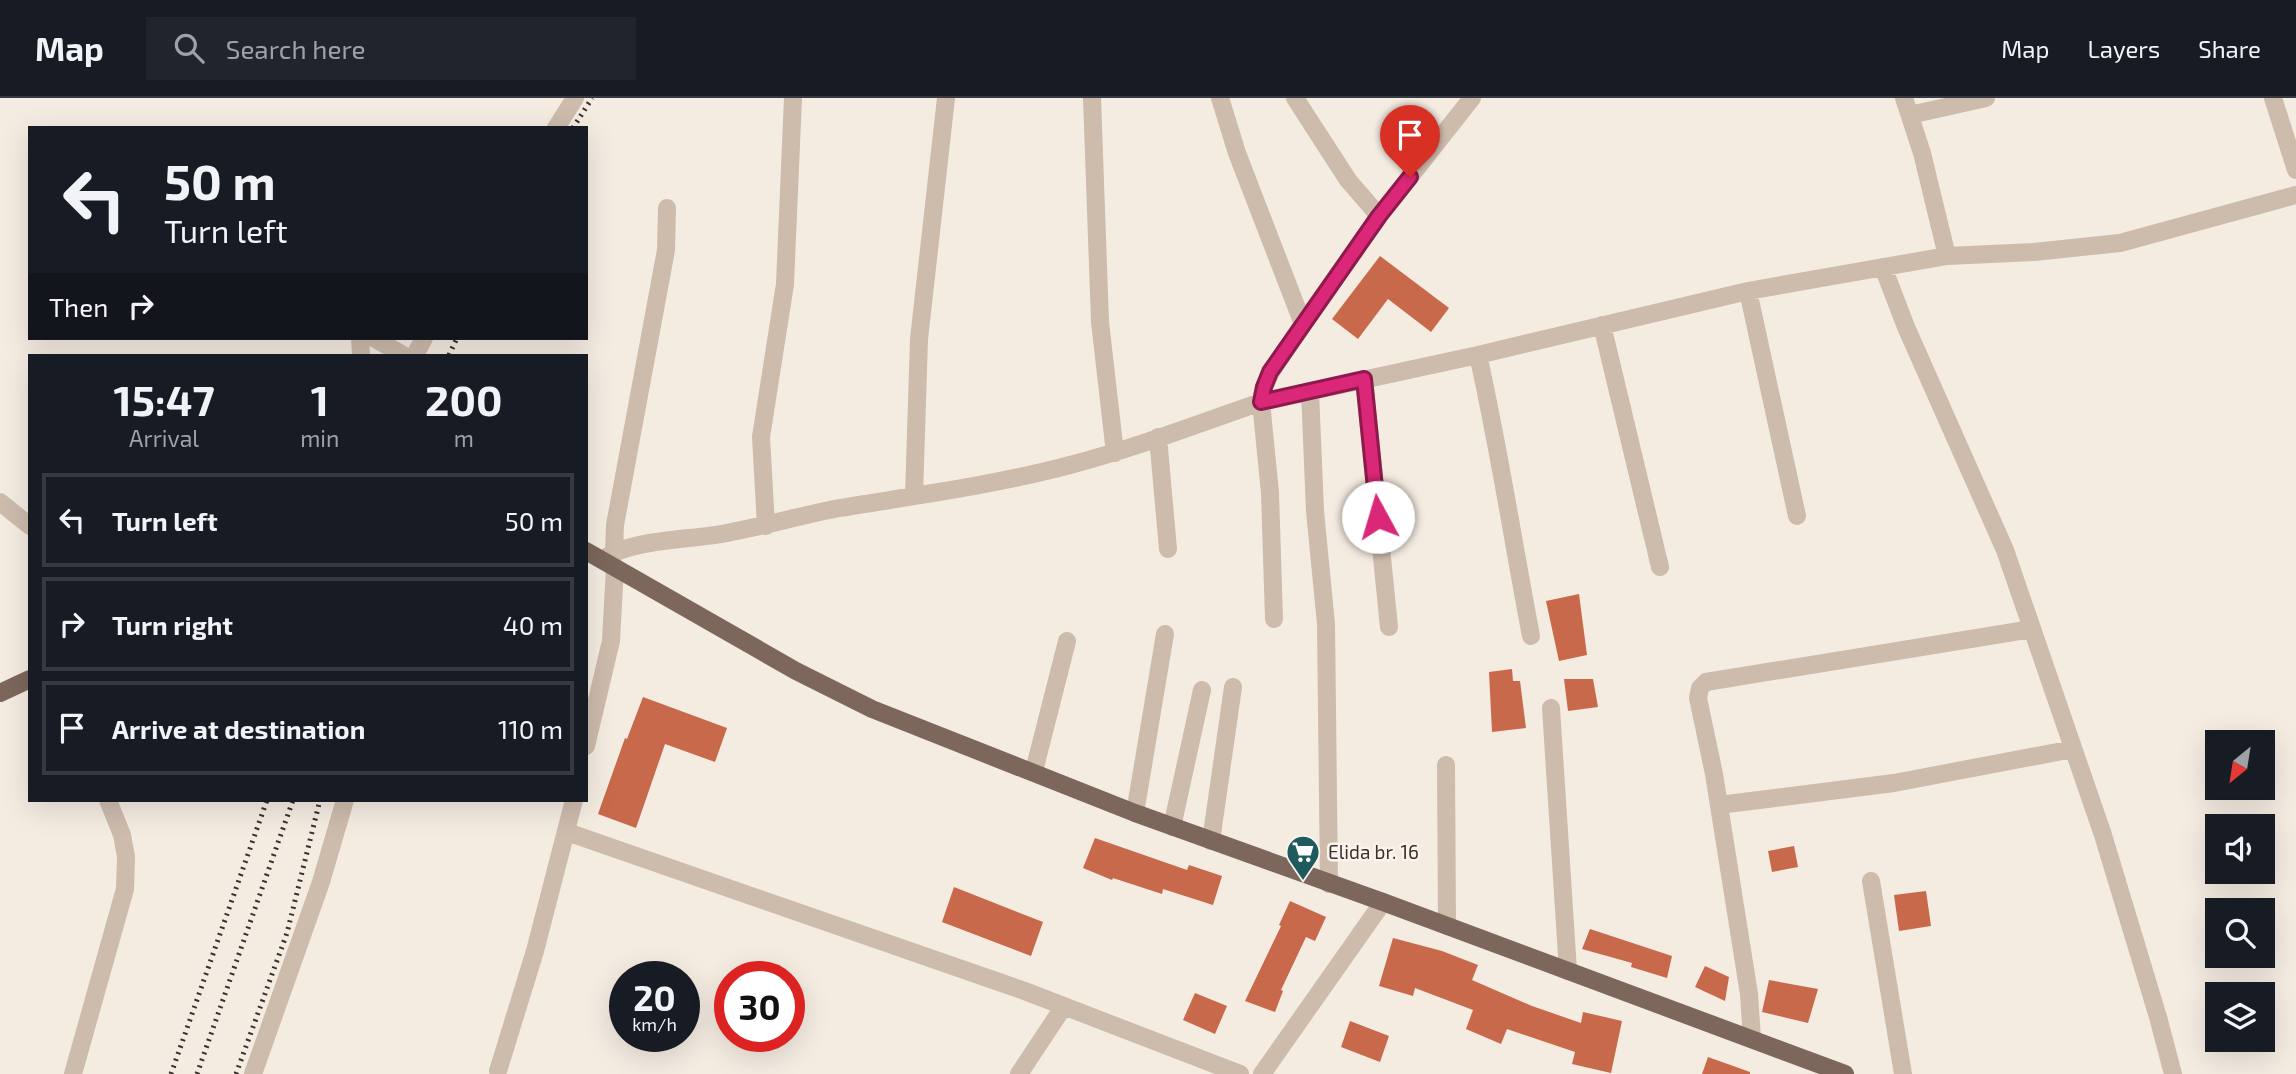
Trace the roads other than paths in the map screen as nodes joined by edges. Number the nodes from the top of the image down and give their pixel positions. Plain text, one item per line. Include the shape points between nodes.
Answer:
1 (575, 98) edge
2 (793, 98) edge
3 (947, 98) edge
4 (1092, 98) edge
5 (1220, 98) edge
6 (1295, 98) edge
7 (1472, 98) edge
8 (1986, 98) edge
9 (2273, 98) edge
10 (1907, 107) edge
11 (557, 126) edge
12 (2296, 170) edge
13 (2296, 195) edge
14 (667, 208) dead end
15 (1379, 216) junction
16 (1947, 256) junction
17 (1883, 267) junction
18 (1748, 290) junction
19 (1303, 324) junction
20 (1602, 325) junction
21 (377, 340) edge
22 (401, 354) edge
23 (1478, 355) junction
24 (1364, 379) junction
25 (1310, 391) junction
26 (1261, 402) junction
27 (1158, 438) junction
28 (1115, 453) junction
29 (914, 496) junction
30 (0, 502) edge
31 (1797, 516) dead end
32 (28, 524) edge
33 (766, 526) junction
34 (1168, 549) dead end
35 (588, 552) edge
36 (611, 559) junction
37 (1660, 567) dead end
38 (1275, 619) dead end
39 (1389, 627) dead end
40 (2032, 629) junction
41 (1165, 634) dead end
42 (1531, 636) dead end
43 (1067, 641) dead end
44 (28, 682) edge
45 (1233, 687) dead end
46 (1202, 690) dead end
47 (0, 693) edge
48 (1551, 708) dead end
49 (588, 739) edge
50 (2073, 749) junction
51 (1446, 765) dead end
52 (1034, 771) junction
53 (109, 802) edge
54 (344, 802) edge
55 (574, 802) edge
56 (1718, 805) junction
57 (1135, 813) junction
58 (1172, 827) junction
59 (567, 832) junction
60 (1211, 841) junction
61 (1871, 881) dead end
62 (1329, 884) junction
63 (1383, 902) junction
64 (1447, 926) junction
65 (1568, 971) junction
66 (1064, 1006) junction
67 (1752, 1039) junction
68 (498, 1071) dead end
69 (74, 1074) edge
70 (254, 1074) edge
71 (1019, 1074) edge
72 (1240, 1074) edge
73 (1262, 1074) edge
74 (1845, 1074) edge
75 (1903, 1074) edge
76 (2173, 1074) edge

1 - 11 street
2 - 33 street via 785,284 761,438
3 - 29 street via 919,339
4 - 28 street via 1100,321
5 - 19 street
6 - 15 street via 1348,180
7 - 15 street
8 - 10 street
9 - 12 street
10 - 16 street
13 - 16 street via 2120,243
14 - 36 street via 666,250
15 - 19 street
16 - 17 street
17 - 18 street
17 - 40 street via 2005,550
18 - 20 street
18 - 31 street
19 - 26 street via 1270,372
20 - 23 street
20 - 37 street
21 - 22 street
23 - 24 street
23 - 42 street
24 - 25 street
24 - 39 street
25 - 26 street
25 - 62 street via 1326,624
26 - 27 street
26 - 38 street
27 - 28 street
27 - 34 street
28 - 29 street
29 - 33 street
30 - 32 street
33 - 36 street
35 - 36 main road
36 - 49 street via 611,641
36 - 52 main road via 796,671 872,709
40 - 50 street
40 - 56 street via 1706,682 1698,698
41 - 57 street
43 - 52 street
44 - 47 main road
45 - 60 street
46 - 58 street
48 - 65 street
50 - 56 street via 1894,783
50 - 76 street
51 - 64 street
52 - 57 main road
53 - 69 street via 124,846 125,889
54 - 70 street
55 - 59 street
56 - 67 street via 1749,994
57 - 58 main road
58 - 60 main road
59 - 66 street
59 - 68 street
60 - 62 main road
61 - 75 street
62 - 63 main road
63 - 64 main road
63 - 73 street
64 - 65 main road
65 - 67 main road
66 - 71 street
66 - 72 street
67 - 74 main road

